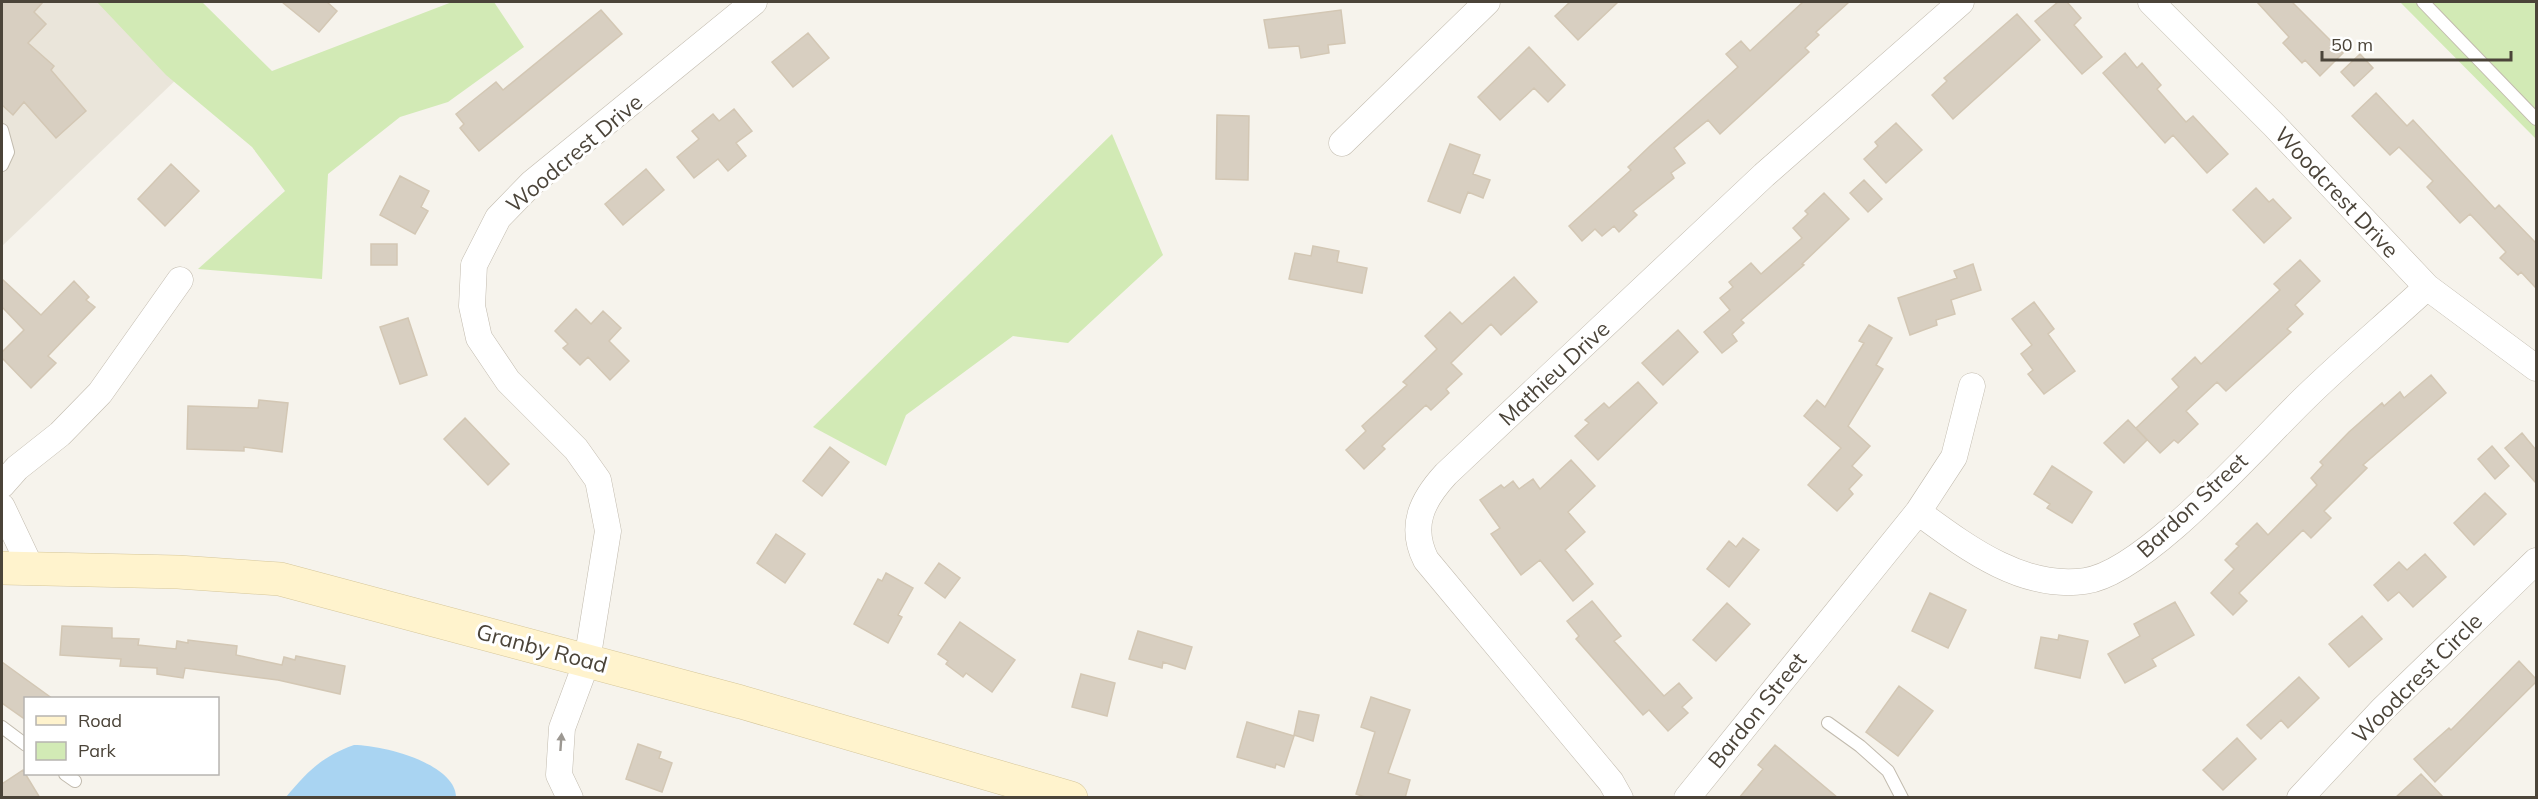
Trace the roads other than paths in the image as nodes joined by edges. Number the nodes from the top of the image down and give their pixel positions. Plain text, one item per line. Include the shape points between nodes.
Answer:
1 (754, 2) edge
2 (1488, 2) edge
3 (1961, 2) edge
4 (2151, 2) edge
5 (2423, 2) edge
6 (2536, 119) edge
7 (2, 130) edge
8 (1342, 143) dead end
9 (2, 165) edge
10 (180, 280) dead end
11 (2427, 287) junction
12 (2536, 368) edge
13 (1972, 386) dead end
14 (2, 485) edge
15 (2, 507) edge
16 (1918, 512) junction
17 (2536, 561) edge
18 (16, 568) edge
19 (587, 661) junction
20 (1828, 723) dead end
21 (2, 727) edge
22 (24, 744) edge
23 (570, 798) edge
24 (1071, 798) edge
25 (1620, 798) edge
26 (1687, 798) edge
27 (1902, 798) edge
28 (2300, 798) edge

1 - 19 street, Woodcrest Drive via 532,183 498,218 474,265 472,306 479,338 508,381 576,449 598,480 608,531
2 - 8 street
3 - 25 street, Mathieu Drive via 1764,175 1446,474 1422,507 1418,534 1426,560 1611,782
4 - 11 street, Woodcrest Drive
5 - 6 lane
7 - 9 lane via 8,152
10 - 14 street via 100,393
11 - 12 street, Woodcrest Drive
11 - 16 street, Bardon Street via 2307,396 2166,534 2104,578 2065,582 2020,574 1971,548
13 - 16 street, Bardon Street via 1954,457
15 - 18 street
16 - 26 street, Bardon Street
17 - 28 street, Woodcrest Circle via 2382,710
18 - 19 main road, Granby Road via 280,579
23 -> 19 street, Woodcrest Drive via 559,775 562,728
19 - 24 main road, Granby Road
20 - 27 lane via 1888,771
21 - 22 lane

